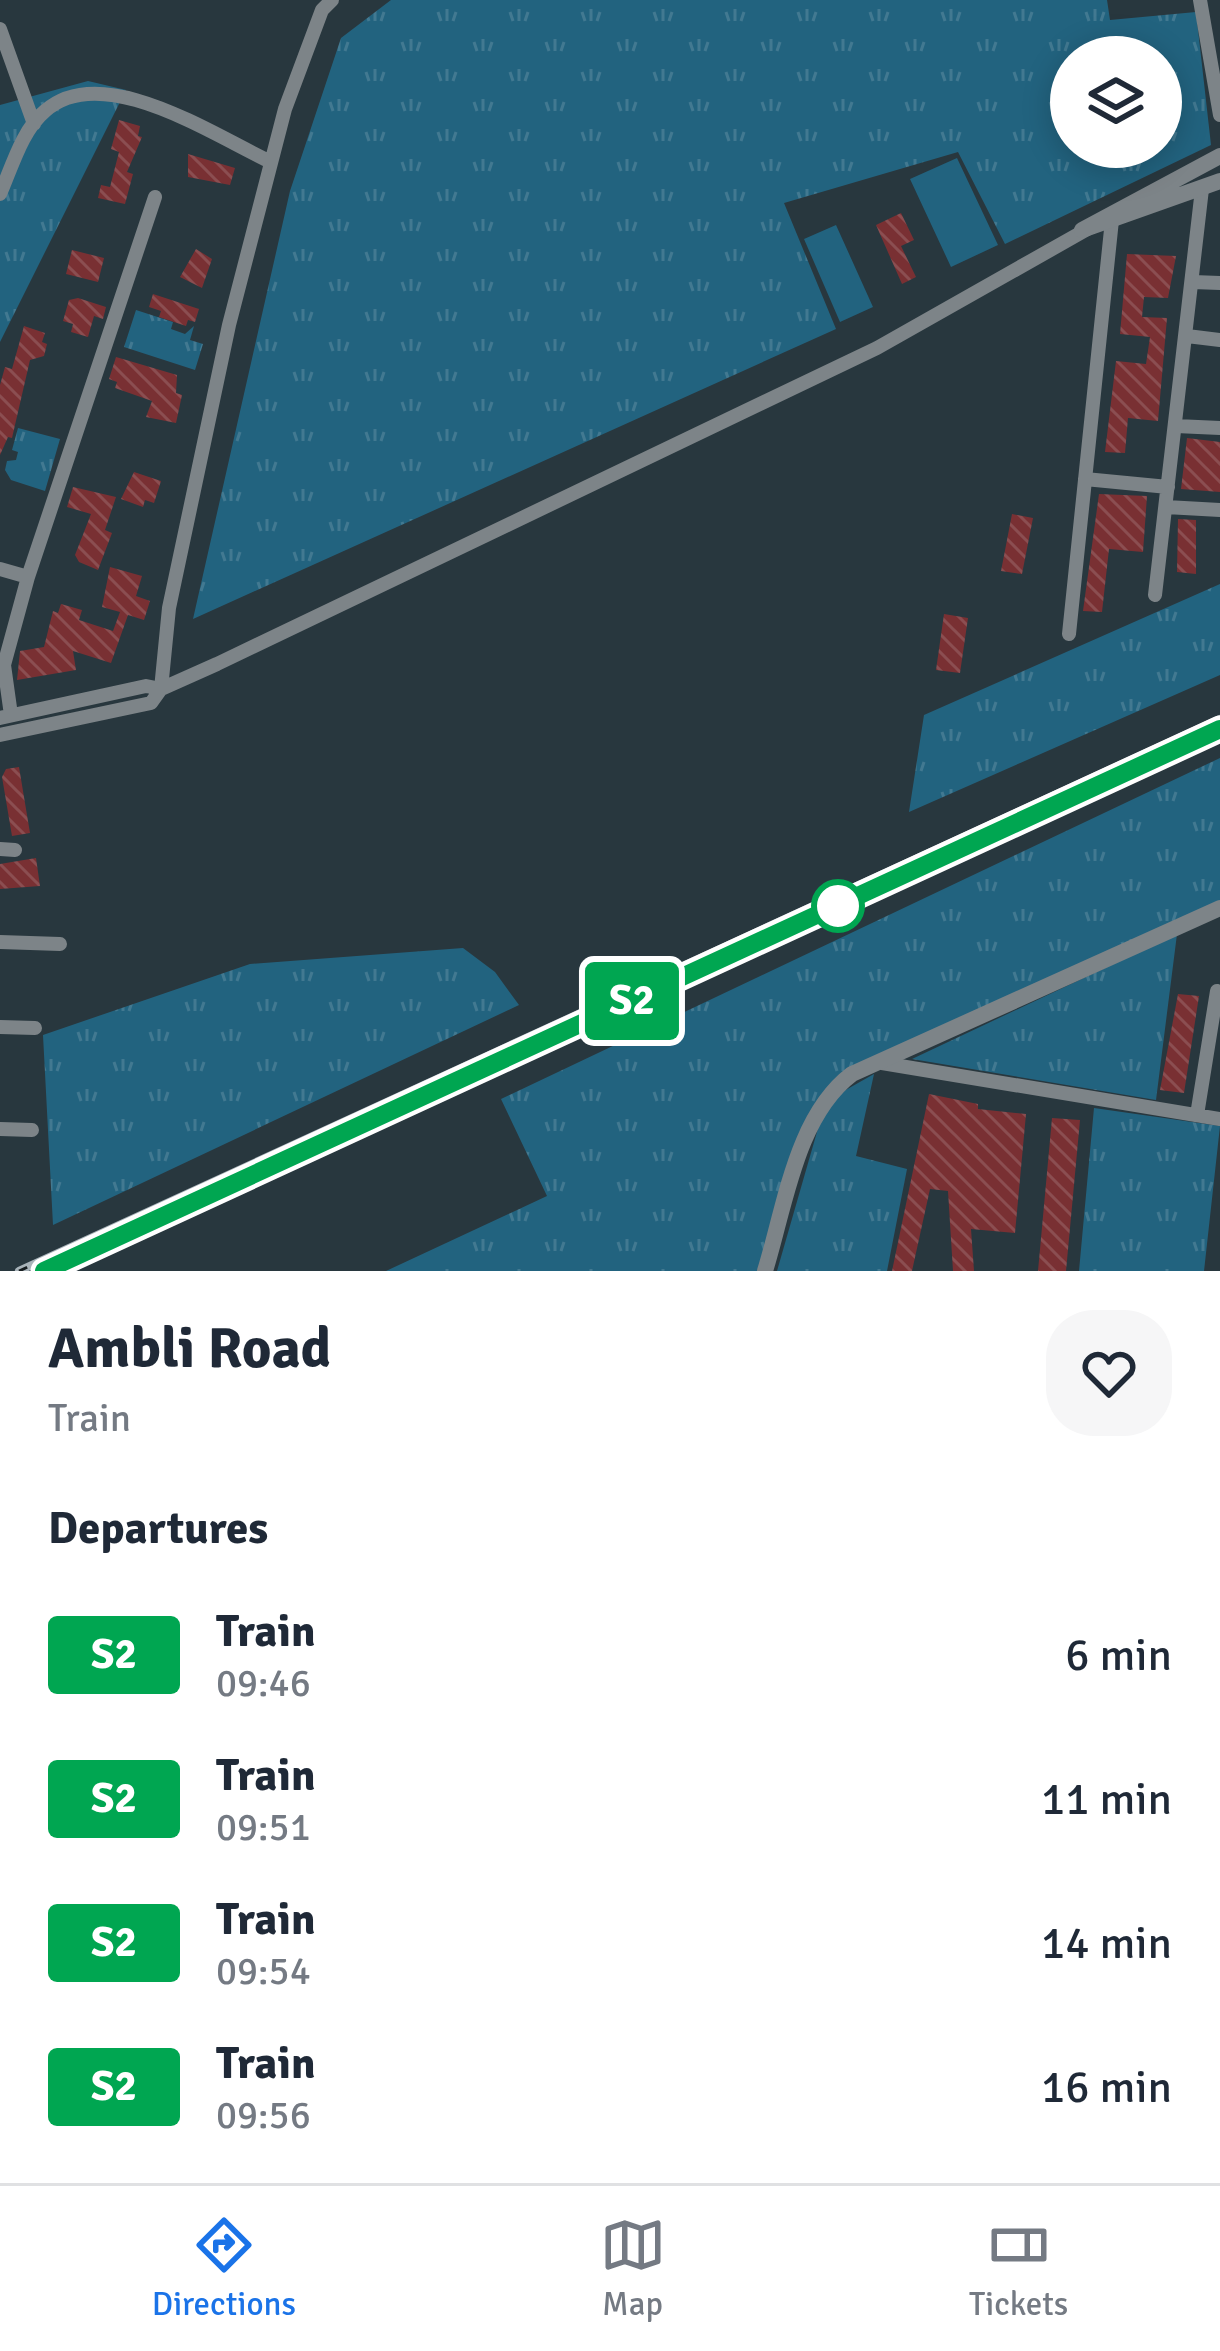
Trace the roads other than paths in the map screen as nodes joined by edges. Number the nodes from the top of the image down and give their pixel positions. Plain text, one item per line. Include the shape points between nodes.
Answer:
1 (332, 0) edge
2 (1200, 0) edge
3 (0, 29) edge
4 (1220, 115) edge
5 (34, 124) junction
6 (1220, 156) edge
7 (271, 162) junction
8 (1214, 182) edge
9 (0, 194) edge
10 (155, 196) dead end
11 (1112, 220) junction
12 (1082, 230) junction
13 (1192, 281) junction
14 (1220, 283) edge
15 (1187, 336) junction
16 (1220, 340) edge
17 (1176, 426) junction
18 (1220, 428) edge
19 (1085, 479) junction
20 (1168, 487) junction
21 (1166, 507) junction
22 (1220, 510) edge
23 (0, 569) edge
24 (28, 578) junction
25 (1155, 595) dead end
26 (1069, 634) dead end
27 (160, 689) junction
28 (5, 716) edge
29 (0, 735) edge
30 (1220, 908) edge
31 (0, 942) edge
32 (60, 944) dead end
33 (1216, 991) dead end
34 (0, 1027) edge
35 (35, 1028) dead end
36 (883, 1063) junction
37 (1197, 1115) junction
38 (1220, 1119) edge
39 (0, 1130) edge
40 (32, 1130) dead end
41 (765, 1271) edge

1 - 7 street via 292,86
2 - 4 street
3 - 5 street
5 - 7 street via 68,96 96,90
5 - 9 street
6 - 12 street
7 - 27 street via 169,608
8 - 11 street
8 - 12 street
8 - 13 street
10 - 24 street
11 - 12 street
11 - 19 street
12 - 27 street via 850,362
13 - 14 street
13 - 15 street
15 - 16 street
15 - 17 street
17 - 18 street
17 - 20 street
19 - 20 street
19 - 26 street
20 - 21 street
21 - 22 street
21 - 25 street
23 - 24 street
24 - 28 street via 4,664
27 - 28 street
27 - 29 street via 152,703
30 - 36 street
31 - 32 street
33 - 37 street
34 - 35 street
36 - 37 street
36 - 41 street via 852,1074 814,1116
37 - 38 street
39 - 40 street

